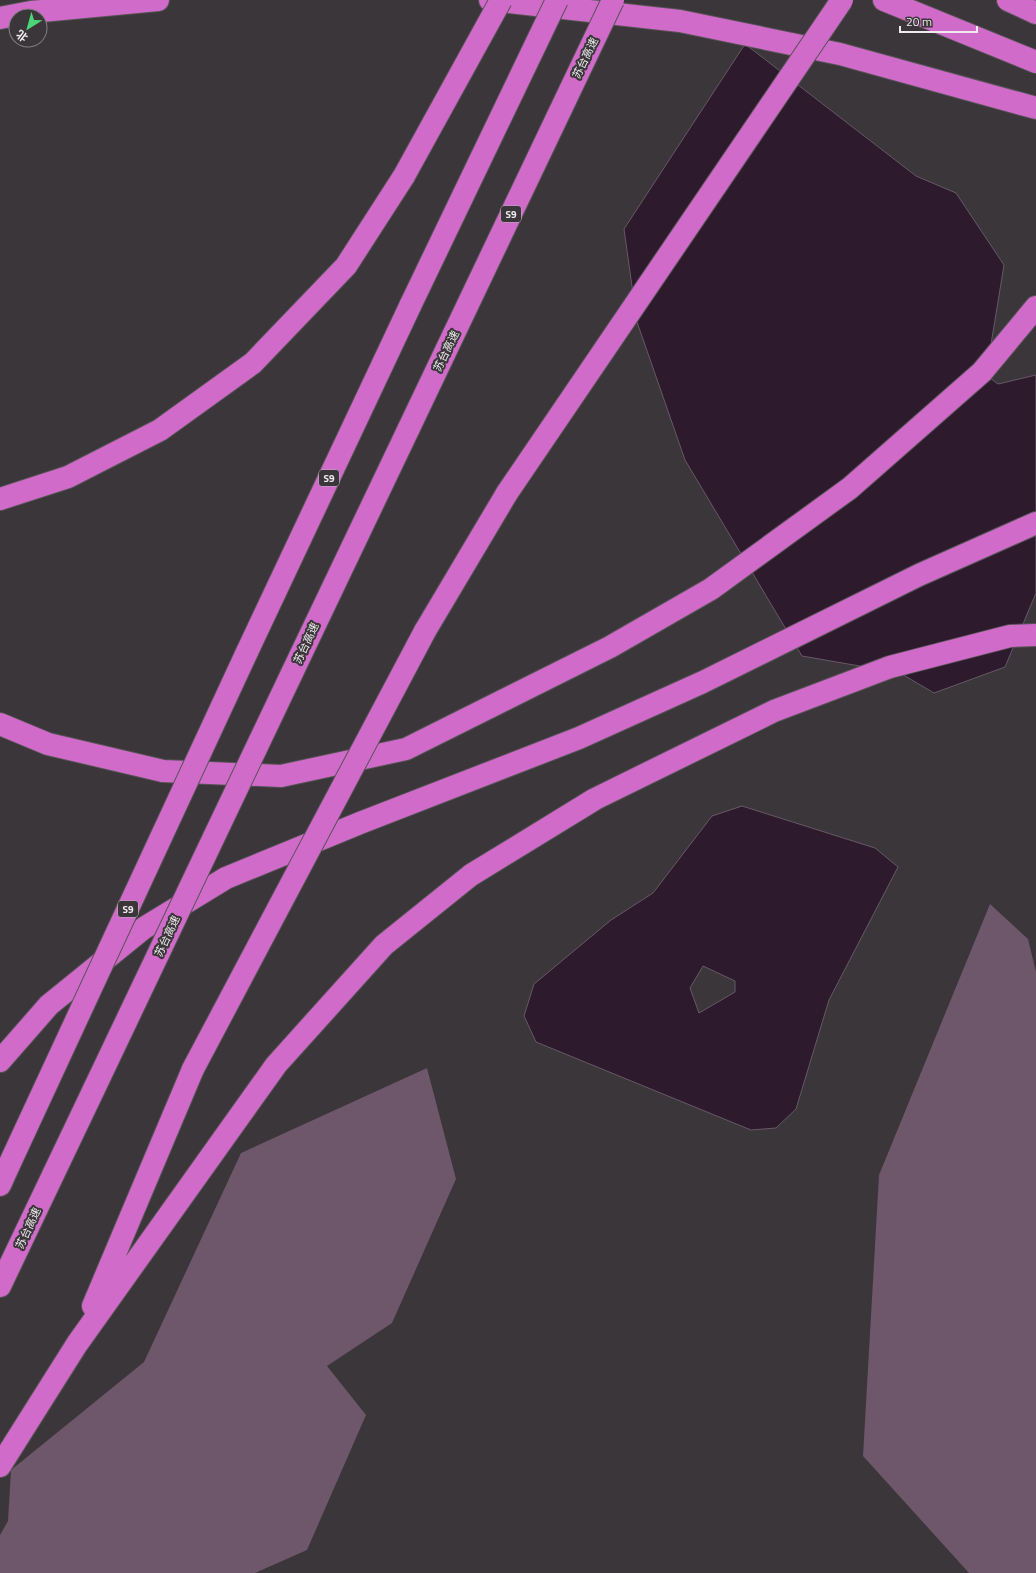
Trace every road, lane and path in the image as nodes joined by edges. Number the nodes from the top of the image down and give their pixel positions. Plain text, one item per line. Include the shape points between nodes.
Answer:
1 (158, 0) edge
2 (490, 0) edge
3 (501, 0) edge
4 (557, 0) edge
5 (613, 0) edge
6 (842, 0) edge
7 (884, 0) edge
8 (1008, 0) edge
9 (1036, 13) edge
10 (0, 18) edge
11 (1036, 62) edge
12 (1036, 108) edge
13 (1036, 307) edge
14 (0, 499) edge
15 (1036, 523) edge
16 (1036, 635) edge
17 (0, 724) edge
18 (0, 1061) edge
19 (0, 1185) edge
20 (0, 1286) edge
21 (77, 1344) junction
22 (0, 1466) edge

1 - 10 highway via 31,12
2 - 12 highway, bridge via 680,21 840,54
3 - 14 highway, bridge via 404,176 346,266 253,363 160,430 68,476
4 - 19 highway, S9, bridge via 247,652
5 - 20 highway, 苏台高速 / S9, bridge
6 - 21 highway, bridge via 507,493 425,631 192,1069
7 - 11 highway
8 - 9 highway
13 - 17 highway via 982,372 850,488 711,589 610,647 406,748 281,776 163,771 48,744
15 - 18 highway via 919,575 703,682 579,738 226,878 144,928 54,1000
16 - 21 highway via 1010,636 890,667 774,711 595,799 471,875 384,945 276,1064
21 - 22 highway

